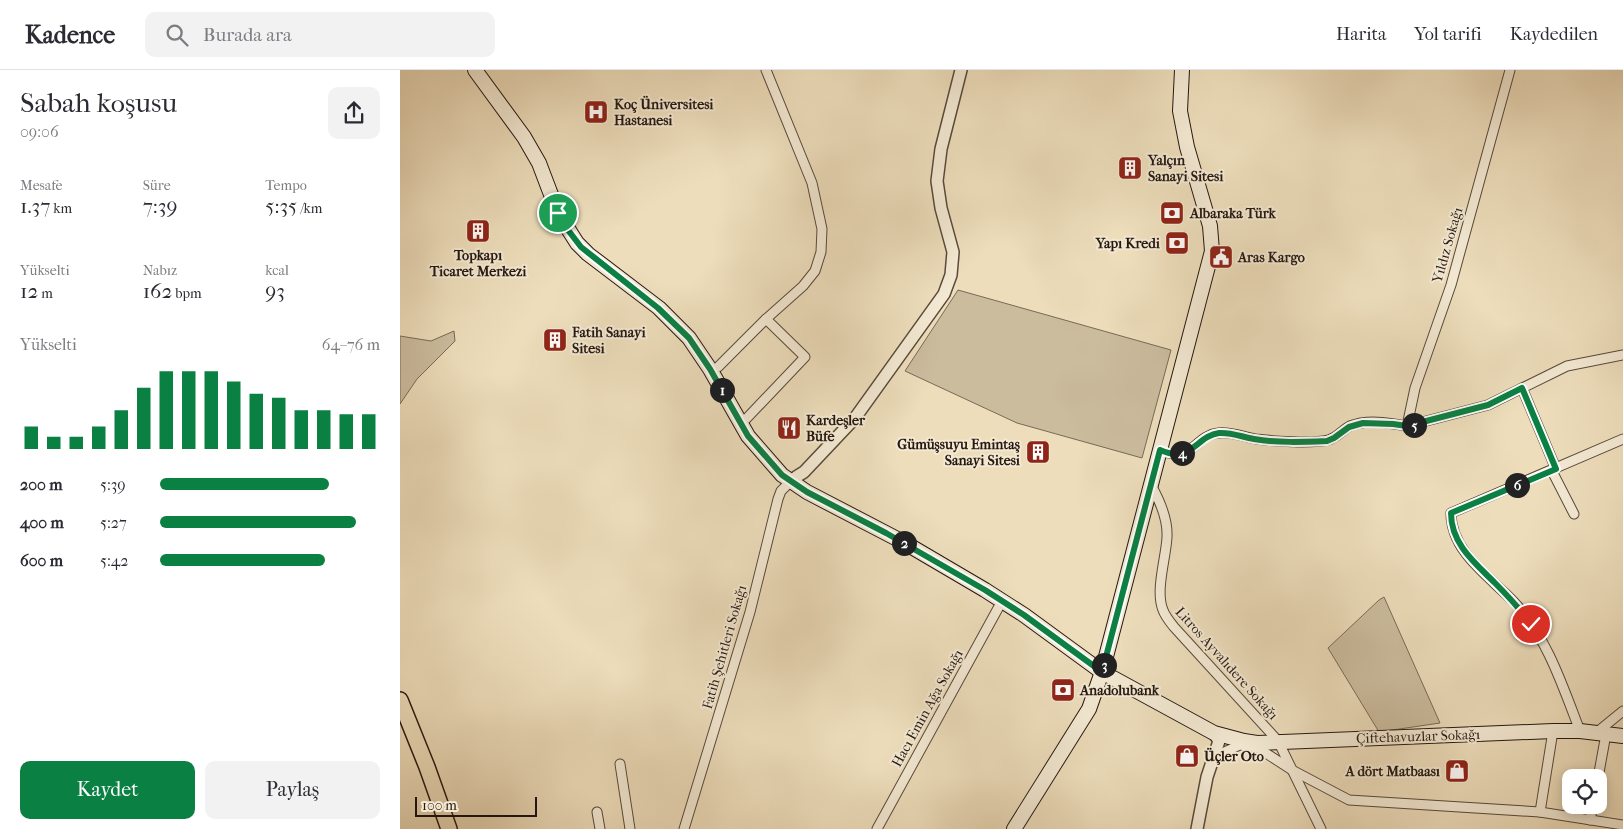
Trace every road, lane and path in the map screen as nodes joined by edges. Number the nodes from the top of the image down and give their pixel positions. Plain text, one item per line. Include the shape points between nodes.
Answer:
1 (475, 70) edge
2 (486, 70) edge
3 (766, 70) edge
4 (962, 70) edge
5 (1182, 70) edge
6 (1510, 70) edge
7 (580, 241) junction
8 (766, 319) junction
9 (1623, 355) edge
10 (718, 367) junction
11 (1522, 388) junction
12 (746, 419) junction
13 (1407, 426) junction
14 (1623, 439) edge
15 (1160, 450) junction
16 (1554, 470) junction
17 (793, 479) junction
18 (1152, 485) junction
19 (1574, 514) dead end
20 (1003, 598) junction
21 (1102, 672) junction
22 (400, 700) edge
23 (1623, 711) edge
24 (1553, 731) junction
25 (1580, 731) junction
26 (1214, 733) junction
27 (1601, 734) junction
28 (1623, 736) edge
29 (1270, 745) junction
30 (1213, 757) junction
31 (620, 764) dead end
32 (1599, 769) edge
33 (1292, 770) junction
34 (1030, 804) junction
35 (597, 812) dead end
36 (1540, 812) junction
37 (1591, 814) edge
38 (1590, 820) junction
39 (1600, 825) edge
40 (1623, 825) edge
41 (449, 829) edge
42 (600, 829) edge
43 (630, 829) edge
44 (684, 829) edge
45 (877, 829) edge
46 (1012, 829) edge
47 (1021, 829) edge
48 (1197, 829) edge
49 (1321, 829) edge

1 - 7 main road via 524,137 558,213 568,230
2 - 7 main road via 545,159 564,212
3 - 8 street via 812,183 822,229 821,252 815,270 803,286
4 - 17 street via 941,149 937,180 953,252 952,275 944,294 855,418 804,472
5 - 15 main road via 1180,110 1186,147 1210,226 1212,251
6 - 13 street, Yıldız Sokağı via 1451,285 1415,388
7 - 10 main road via 668,306
7 - 17 main road via 588,254 658,308 689,338 748,436 782,475
8 - 10 street
8 - 12 street via 805,357
9 - 11 street via 1567,366
10 - 12 main road
11 - 13 street via 1488,405
11 - 16 street
12 - 17 main road
13 - 15 street via 1363,423 1349,427 1327,441 1254,439 1221,432 1203,438 1186,452 1175,454
14 - 16 street
15 - 18 main road
16 - 19 street
16 - 25 street via 1451,513 1451,521 1455,536 1470,558 1531,624 1551,660
17 - 20 main road via 936,553
17 - 44 street, Fatih Şehitleri Sokağı via 778,499 750,612
18 - 21 main road
18 - 29 street, Litros Ayvalıdere Sokağı via 1166,524 1160,595 1163,611
20 - 21 main road via 1085,650 1099,664
20 - 45 street, Hacı Emin Ağa Sokağı
21 - 26 main road, Çiftehavuzlar Sokağı
21 - 34 main road via 1089,709
22 - 41 main road
23 - 27 street
24 - 25 main road, Çiftehavuzlar Sokağı
24 - 29 main road, Çiftehavuzlar Sokağı
24 - 36 street
25 - 27 main road, Çiftehavuzlar Sokağı
26 - 29 main road, Çiftehavuzlar Sokağı
26 - 30 street via 1219,741
27 - 28 main road, Çiftehavuzlar Sokağı
27 - 32 street
29 - 30 street via 1240,745
29 - 33 street
29 - 33 street
30 - 48 street
31 - 43 street
33 - 36 street via 1350,800
33 - 49 street
34 - 46 main road
34 - 47 main road
35 - 42 street
36 - 38 street
37 - 38 street
38 - 39 street
39 - 40 street

